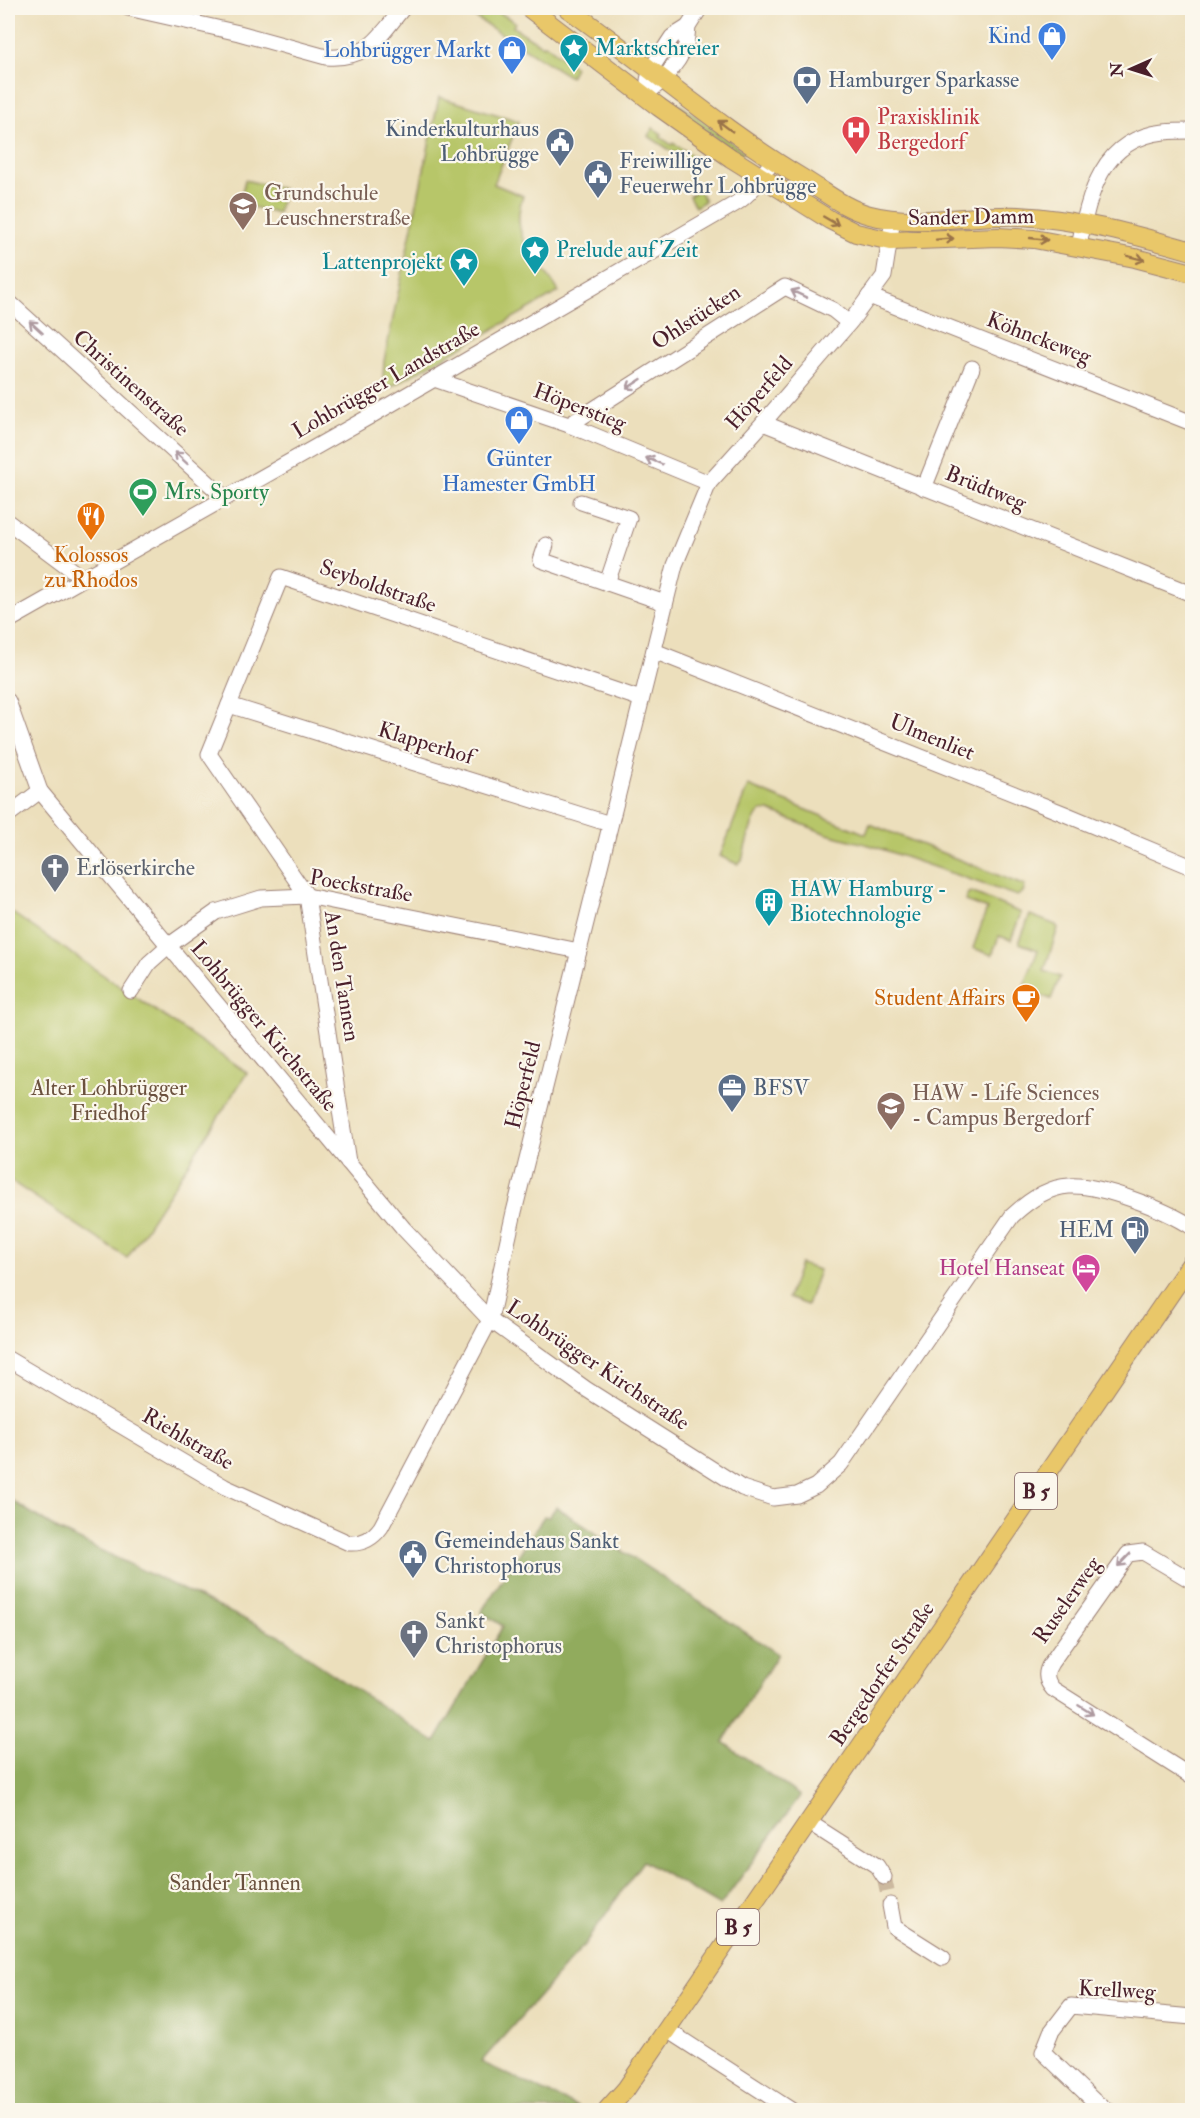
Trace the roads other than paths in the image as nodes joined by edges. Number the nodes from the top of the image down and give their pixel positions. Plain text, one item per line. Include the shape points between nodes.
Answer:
1 (128, 8) edge
2 (403, 8) edge
3 (529, 8) edge
4 (567, 8) edge
5 (700, 8) edge
6 (657, 74) junction
7 (644, 96) junction
8 (1192, 131) edge
9 (772, 160) junction
10 (761, 178) junction
11 (893, 219) junction
12 (1083, 225) junction
13 (891, 241) junction
14 (1079, 246) junction
15 (1192, 251) edge
16 (1192, 273) edge
17 (869, 297) junction
18 (8, 302) edge
19 (849, 323) junction
20 (972, 368) dead end
21 (434, 379) junction
22 (763, 423) junction
23 (1192, 423) edge
24 (569, 425) junction
25 (709, 483) junction
26 (924, 488) junction
27 (224, 497) junction
28 (581, 502) dead end
29 (8, 522) edge
30 (546, 545) dead end
31 (84, 578) junction
32 (607, 583) junction
33 (1192, 594) edge
34 (665, 603) junction
35 (8, 621) edge
36 (654, 651) junction
37 (641, 699) junction
38 (8, 701) edge
39 (229, 705) junction
40 (209, 754) joint
41 (40, 790) junction
42 (8, 815) edge
43 (610, 824) junction
44 (1192, 867) edge
45 (307, 897) junction
46 (168, 946) junction
47 (579, 951) junction
48 (131, 992) dead end
49 (348, 1162) junction
50 (1192, 1227) edge
51 (1192, 1262) edge
52 (490, 1320) junction
53 (8, 1359) edge
54 (354, 1543) joint
55 (1192, 1581) edge
56 (1192, 1777) edge
57 (810, 1823) junction
58 (885, 1877) tunnel mouth
59 (890, 1905) tunnel mouth
60 (943, 1958) dead end
61 (1192, 2017) edge
62 (667, 2030) junction
63 (607, 2110) edge
64 (791, 2110) edge
65 (1107, 2110) edge

1 - 2 street via 339,58 372,45
3 - 7 main road
4 - 6 main road
5 - 6 street via 688,27 686,46
6 - 7 street
9 -> 6 main road
7 - 10 main road
8 - 12 street via 1143,136 1127,145 1096,179
9 - 10 street, Lohbrügger Landstraße
9 - 11 main road, Sander Damm via 850,208
10 -> 13 main road, Sander Damm via 844,228
10 - 21 street, Lohbrügger Landstraße via 742,199
11 - 12 main road, Sander Damm via 1018,216
11 - 13 street, Höperfeld
12 - 14 street
12 - 15 main road, Sander Damm
13 -> 14 main road, Sander Damm via 998,237
13 - 17 street, Höperfeld via 884,276
14 -> 16 main road, Sander Damm
17 - 19 street, Höperfeld
17 - 23 street, Köhnckeweg
27 -> 18 street, Christinenstraße
19 - 22 street, Höperfeld
19 -> 24 street, Ohlstücken via 833,310 785,287
20 - 26 street
21 - 24 street, Höperstieg
21 - 27 street, Lohbrügger Landstraße
22 - 25 street, Höperfeld
22 - 26 street, Brüdtweg
25 -> 24 street, Höperstieg
25 - 34 street, Höperfeld via 675,566
26 - 33 street, Brüdtweg
27 - 31 street, Lohbrügger Landstraße
28 - 32 street via 629,518
29 - 31 street
30 - 32 street via 541,560
31 - 35 street, Lohbrügger Landstraße
32 - 34 street
34 - 36 street, Höperfeld
36 - 37 street, Höperfeld
36 - 44 street, Ulmenliet
37 - 39 street, Seyboldstraße via 281,577
37 - 43 street, Höperfeld
38 - 41 street, Lohbrügger Kirchstraße
39 - 40 street, Seyboldstraße
39 - 43 street, Klapperhof
40 - 45 street, An den Tannen
41 - 42 street
41 - 46 street, Lohbrügger Kirchstraße
43 - 47 street, Höperfeld
45 - 46 street, Poeckstraße via 261,898 216,912
45 - 47 street, Poeckstraße
45 - 49 street, An den Tannen
46 - 48 street, Poeckstraße via 149,963
46 - 49 street, Lohbrügger Kirchstraße
47 - 52 street, Höperfeld
49 - 52 street, Lohbrügger Kirchstraße via 404,1229
50 - 52 street, Lohbrügger Kirchstraße via 1145,1204 1081,1187 1051,1190 1023,1205 1005,1224 841,1464 816,1486 797,1495 773,1498 742,1488 586,1389
51 - 57 main road, Bergedorfer Straße / B 5
52 - 54 street, Höperfeld via 381,1527 370,1539
53 - 54 street, Riehlstraße via 225,1487
55 -> 56 street, Ruselerweg via 1143,1552 1128,1554 1047,1674 1053,1689
57 - 58 street via 877,1866
57 - 62 main road, Bergedorfer Straße / B 5
59 - 60 street via 894,1927
61 - 65 street, Krellweg via 1071,2006 1051,2032 1043,2052
62 - 63 main road, Bergedorfer Straße / B 5
62 - 64 street

